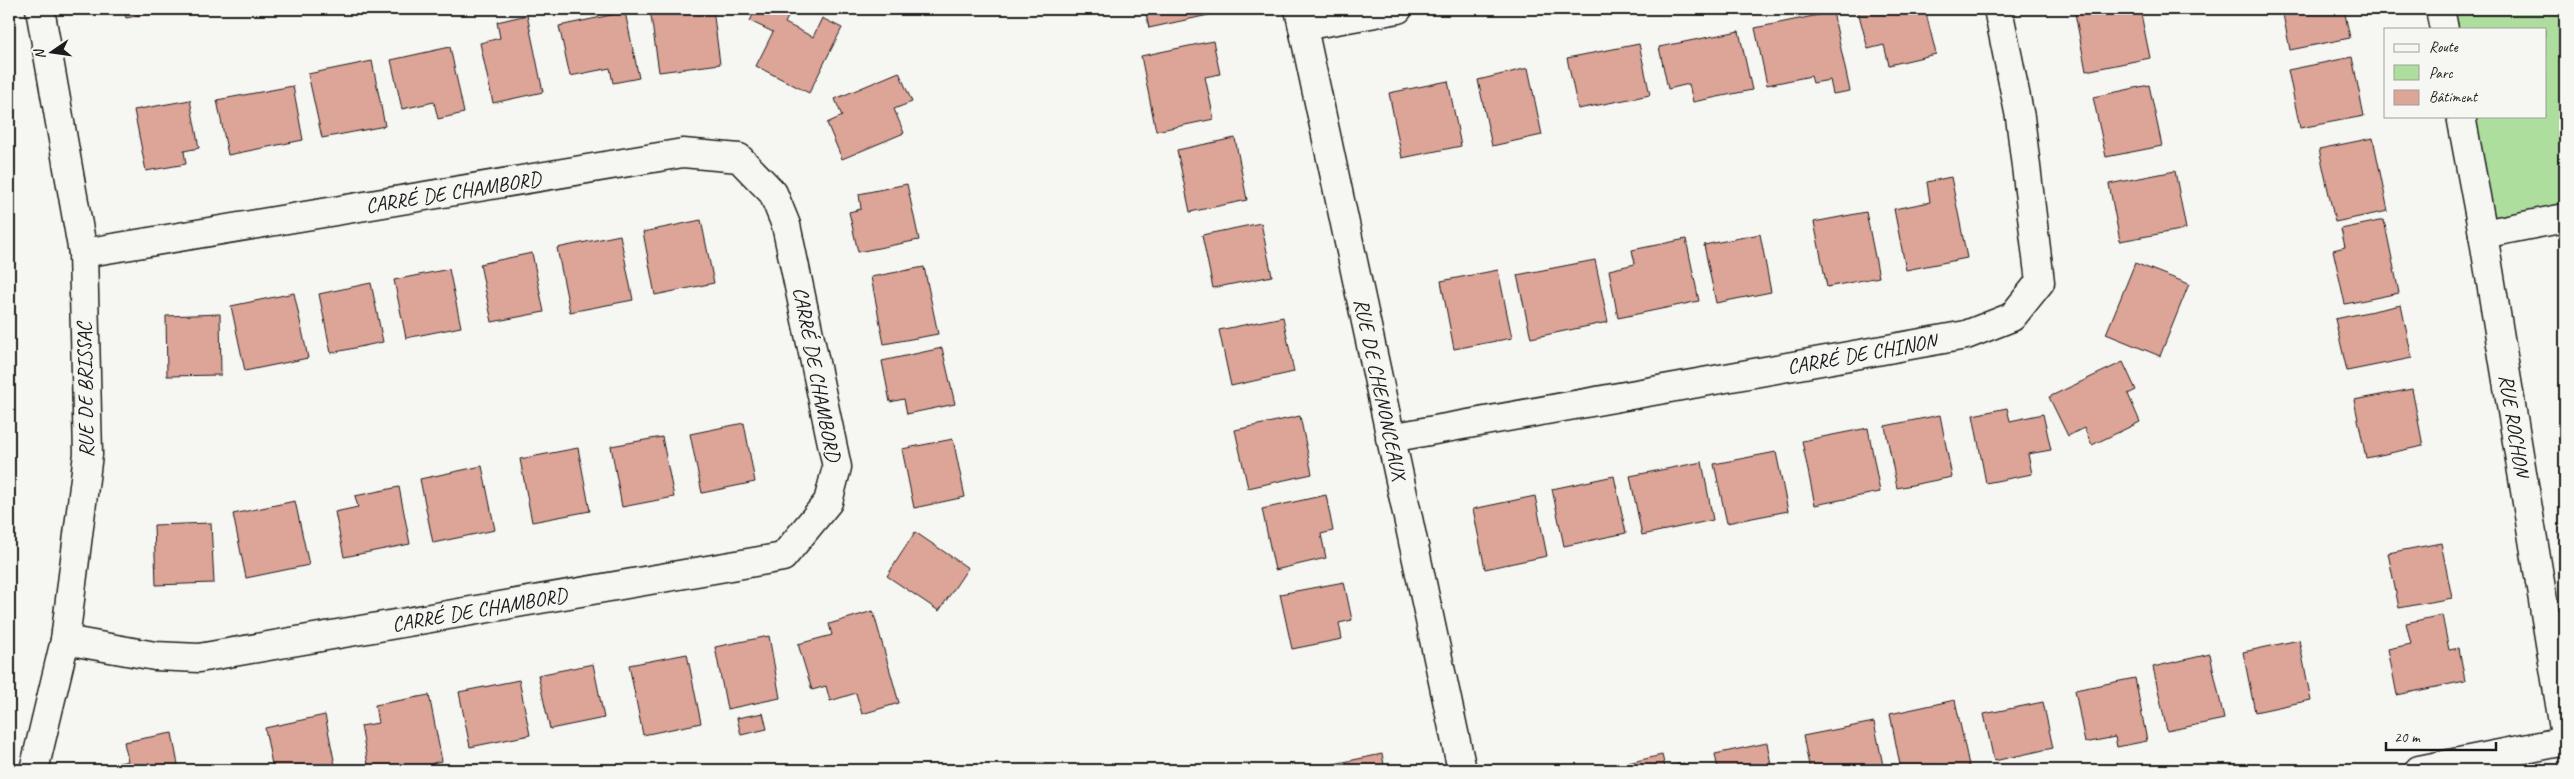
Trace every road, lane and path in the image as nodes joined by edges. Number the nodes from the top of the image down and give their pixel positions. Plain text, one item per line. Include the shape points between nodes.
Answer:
1 (40, 9) edge
2 (1398, 9) edge
3 (1998, 9) edge
4 (2440, 9) edge
5 (1301, 17) edge
6 (2444, 28) edge
7 (2461, 118) edge
8 (2565, 218) edge
9 (2483, 234) junction
10 (83, 253) junction
11 (1390, 438) junction
12 (65, 640) junction
13 (2565, 735) edge
14 (2565, 741) edge
15 (34, 770) edge
16 (1462, 770) edge
17 (2419, 770) edge

1 - 10 street, RUE DE BRISSAC
2 - 5 street
3 - 11 street, CARRÉ DE CHINON via 2020,117 2040,282 2012,317 1966,335
4 - 6 street
5 - 11 street, RUE DE CHENONCEAUX
7 - 9 street, RUE ROCHON
8 - 9 street
9 - 13 street, RUE ROCHON
10 - 12 street, RUE DE BRISSAC via 88,454
10 - 12 street, CARRÉ DE CHAMBORD via 683,153 739,158 773,194 786,225 837,466 828,502 783,556 199,658 154,656
11 - 16 street, RUE DE CHENONCEAUX
12 - 15 street, RUE DE BRISSAC
14 - 17 street

